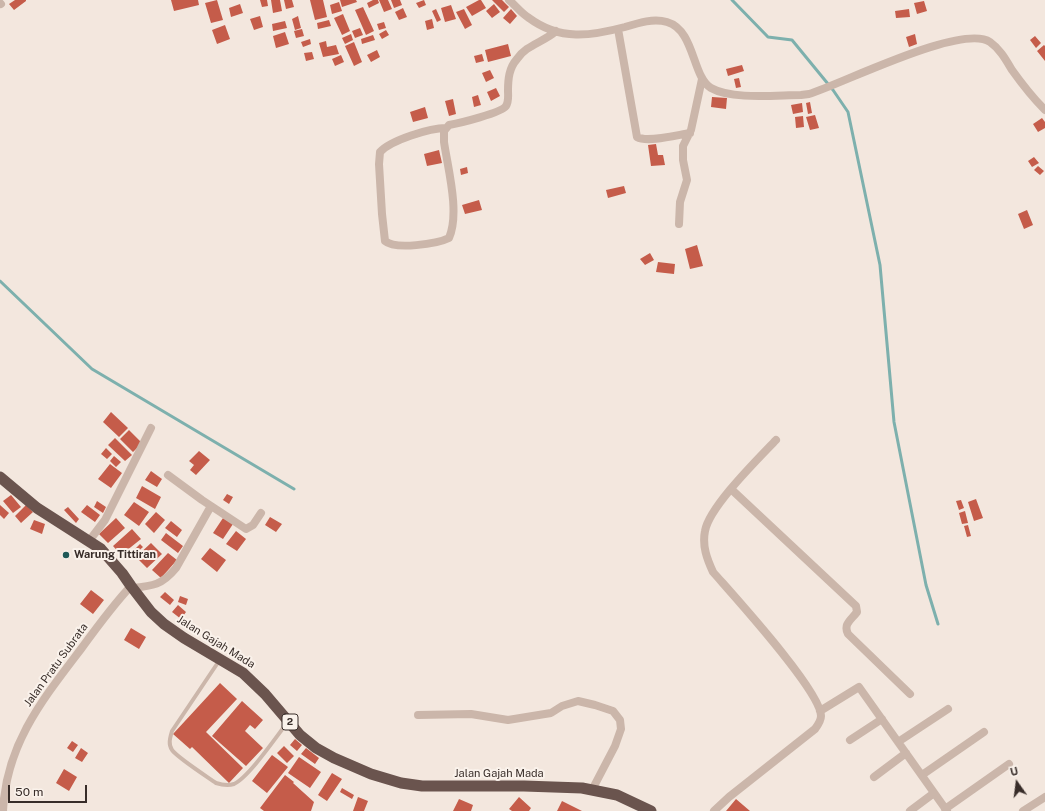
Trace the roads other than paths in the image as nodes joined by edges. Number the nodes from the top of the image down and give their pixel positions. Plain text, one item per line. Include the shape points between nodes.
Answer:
1 (509, 0) edge
2 (618, 29) junction
3 (556, 31) junction
4 (702, 79) junction
5 (1045, 110) edge
6 (446, 128) junction
7 (690, 133) junction
8 (679, 224) dead end
9 (151, 428) dead end
10 (776, 440) dead end
11 (168, 475) dead end
12 (0, 477) edge
13 (731, 489) junction
14 (211, 506) junction
15 (261, 513) dead end
16 (88, 541) junction
17 (131, 587) junction
18 (221, 659) junction
19 (910, 694) dead end
20 (948, 709) dead end
21 (820, 711) junction
22 (418, 715) dead end
23 (882, 719) junction
24 (289, 721) junction
25 (984, 732) dead end
26 (850, 740) dead end
27 (898, 742) junction
28 (906, 753) junction
29 (1009, 764) dead end
30 (922, 775) junction
31 (874, 777) dead end
32 (592, 790) junction
33 (934, 793) junction
34 (1045, 797) edge
35 (946, 810) edge
36 (3, 811) edge
37 (651, 811) edge
38 (714, 811) edge
39 (910, 811) edge
40 (1023, 811) edge

1 - 3 street via 529,19
2 - 3 street via 585,35
2 - 4 street via 646,22 671,24 681,32
2 - 7 street via 637,137 640,140 648,140
3 - 6 street via 546,40 520,54 513,64 506,106 499,111
4 - 5 street via 713,89 731,94 801,96 891,61 955,40 984,38 996,47
4 - 7 street
6 - 6 street via 443,135 454,208 449,238 437,243 389,244 385,241 382,214 380,152 390,144 432,129
7 - 8 street via 683,146 687,180 680,202
9 - 16 street via 105,520
10 - 13 street
11 - 14 street
12 - 16 highway, Jalan Gajah Mada / 2 via 37,508
13 - 19 street via 856,606 857,612 847,623 846,631
13 - 21 street via 710,517 705,530 706,556 713,572 799,674
14 - 15 street via 246,529 253,525
14 - 17 street via 170,575 158,584
16 - 17 highway, Jalan Gajah Mada / 2 via 108,556
17 - 18 highway, Jalan Gajah Mada / 2 via 164,624
17 - 36 street, Jalan Pratu Subrata via 112,607 35,712 15,750 6,784
18 - 24 highway, Jalan Gajah Mada / 2 via 249,677
18 - 24 lane via 172,731 169,740 176,754 216,783 231,785 246,774
20 - 27 street
21 - 23 street via 860,686
21 - 38 street via 821,716 815,730 729,796
22 - 32 street via 471,714 508,720 551,713 562,706 578,702 613,711 620,720 621,729 616,746
23 - 26 street
23 - 27 street
24 - 32 highway, Jalan Gajah Mada / 2 via 304,738 321,751 356,768 401,783 422,786 524,786
25 - 30 street
27 - 28 street
28 - 30 street
28 - 31 street
29 - 35 street
30 - 33 street
32 - 37 highway, Jalan Gajah Mada / 2 via 617,795
33 - 35 street
33 - 39 street
34 - 40 street

